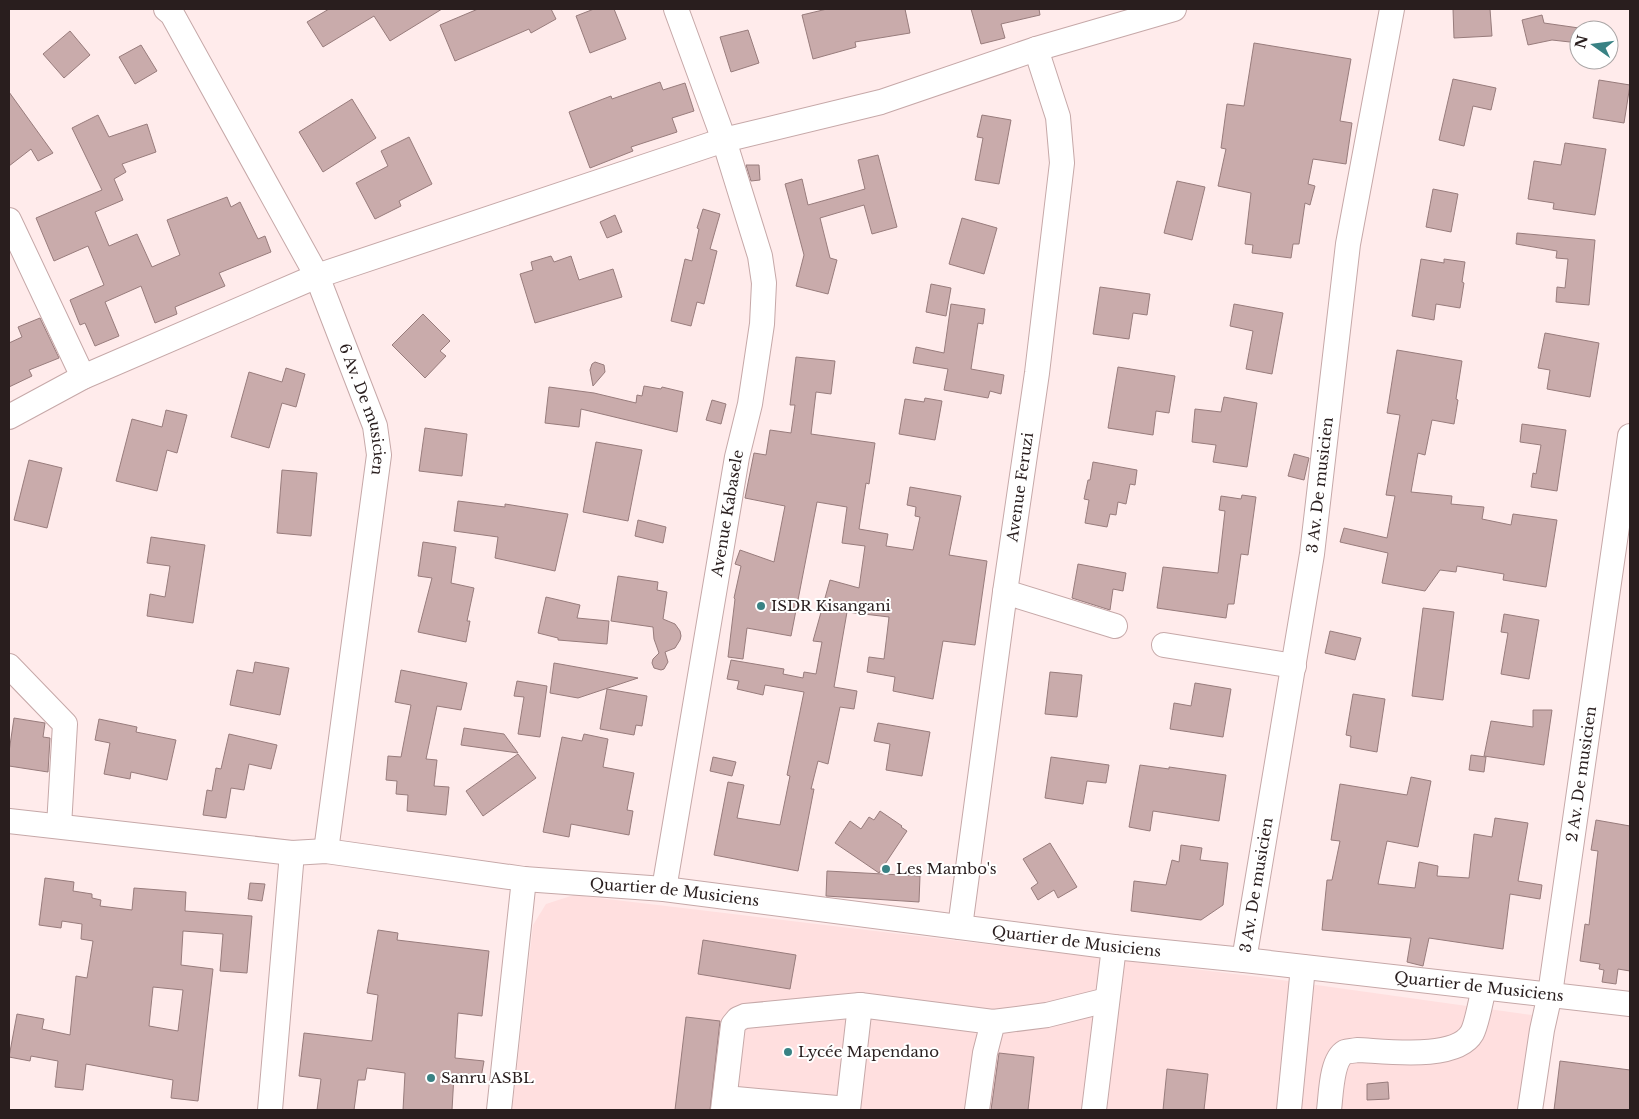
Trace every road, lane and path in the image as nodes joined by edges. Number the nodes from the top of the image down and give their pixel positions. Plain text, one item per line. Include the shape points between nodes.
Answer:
1 (676, 9) edge
2 (1174, 9) edge
3 (1392, 9) edge
4 (172, 10) edge
5 (1036, 49) junction
6 (724, 140) junction
7 (9, 220) edge
8 (317, 276) junction
9 (82, 377) junction
10 (9, 417) edge
11 (1630, 436) edge
12 (1005, 592) junction
13 (1115, 626) dead end
14 (1164, 644) dead end
15 (9, 666) edge
16 (1294, 666) junction
17 (9, 821) edge
18 (59, 826) junction
19 (326, 851) junction
20 (292, 853) junction
21 (524, 879) junction
22 (664, 889) junction
23 (960, 927) junction
24 (1114, 947) junction
25 (1244, 960) junction
26 (1303, 967) junction
27 (1484, 988) junction
28 (1550, 994) junction
29 (1107, 1000) junction
30 (1630, 1004) edge
31 (860, 1006) junction
32 (993, 1022) junction
33 (724, 1104) edge
34 (270, 1110) edge
35 (499, 1110) edge
36 (848, 1110) edge
37 (977, 1110) edge
38 (1094, 1110) edge
39 (1289, 1110) edge
40 (1329, 1110) edge
41 (1530, 1110) edge

1 - 6 street, Avenue Kabasele
2 - 5 street
3 - 16 street, 3 Av. De musicien via 1348,244 1312,554
4 - 8 street, 6 Av. De musicien
5 - 6 street via 881,102
5 - 12 street, Avenue Feruzi via 1058,117 1062,163 1037,373
6 - 8 street
6 - 22 street, Avenue Kabasele via 760,256 764,283 762,324
7 - 9 street
8 - 9 street
8 - 19 street, 6 Av. De musicien via 375,426 379,455
9 - 10 street
11 - 28 street, 2 Av. De musicien
12 - 13 street
12 - 23 street, Avenue Feruzi
14 - 16 street
15 - 18 street via 66,724
16 - 25 street, 3 Av. De musicien
17 - 18 street, Quartier de Musiciens
18 - 20 street, Quartier de Musiciens
19 - 20 street, Quartier de Musiciens
19 - 21 street, Quartier de Musiciens
20 - 34 street
21 - 22 street, Quartier de Musiciens
21 - 35 street
22 - 23 street, Quartier de Musiciens
23 - 24 street, Quartier de Musiciens
24 - 25 street, Quartier de Musiciens
24 - 29 street
25 - 26 street, Quartier de Musiciens
26 - 27 street, Quartier de Musiciens
26 - 39 street
27 - 28 street, Quartier de Musiciens
27 - 40 street via 1472,1033 1452,1048 1437,1052 1345,1052 1334,1070
28 - 30 street, Quartier de Musiciens
28 - 41 street, 2 Av. De musicien
29 - 32 street via 1047,1015
29 - 38 street
31 - 32 street
31 - 33 street via 738,1019 733,1025
31 - 36 street
32 - 37 street via 984,1053
33 - 36 street

